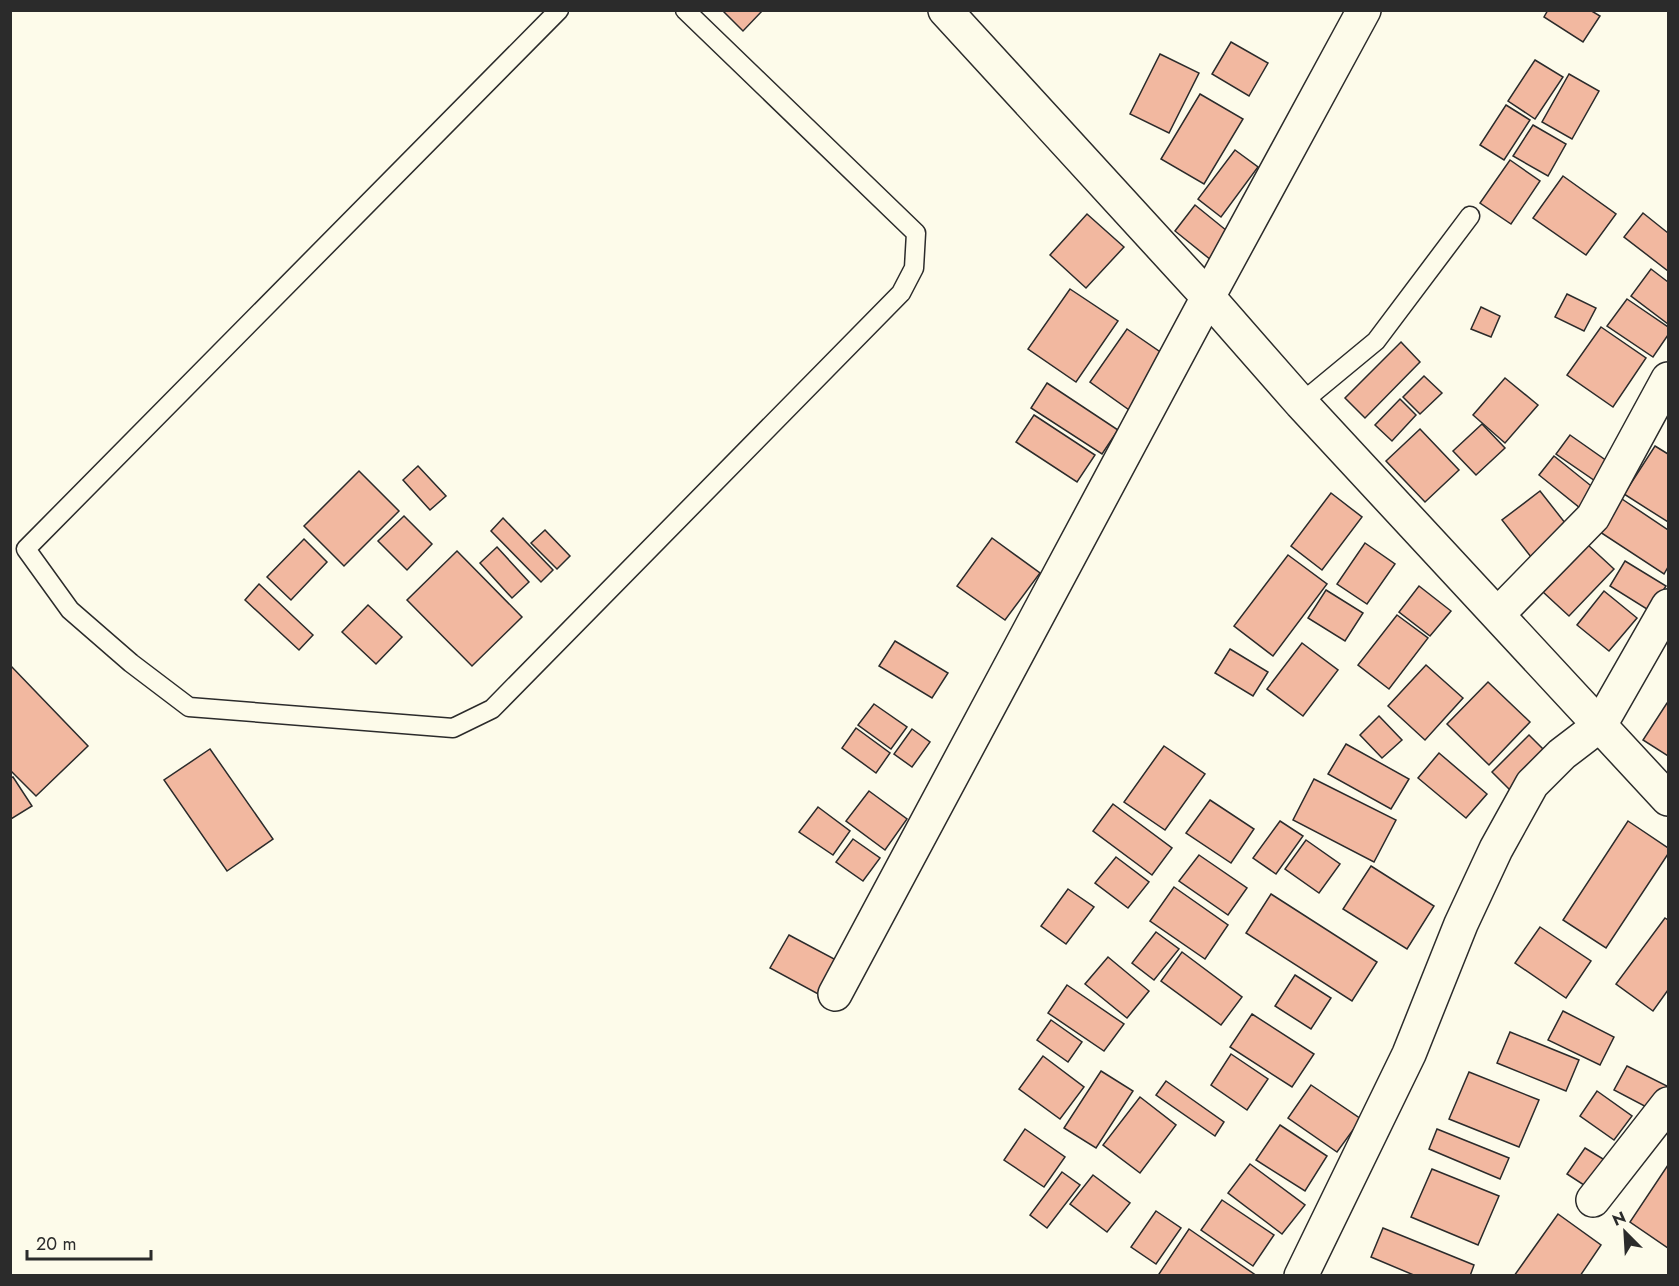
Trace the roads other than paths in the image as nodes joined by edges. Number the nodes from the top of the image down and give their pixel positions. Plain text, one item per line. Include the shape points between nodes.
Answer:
1 (559, 10) edge
2 (685, 10) edge
3 (945, 10) edge
4 (1364, 10) edge
5 (1470, 216) dead end
6 (1208, 297) junction
7 (1668, 379) edge
8 (1301, 402) junction
9 (1668, 606) edge
10 (1498, 614) junction
11 (1600, 725) junction
12 (1668, 800) edge
13 (835, 994) dead end
14 (1668, 1104) edge
15 (1593, 1200) dead end
16 (1301, 1275) edge

1 - 2 lane via 26,549 70,609 189,707 453,728 492,709 901,293 914,268 916,233
3 - 6 street
4 - 6 street
5 - 8 lane via 1376,341
6 - 8 street
6 - 13 street
7 - 10 street via 1593,517
8 - 10 street
9 - 11 street
10 - 11 street
11 - 12 street
11 - 16 street via 1532,784 1496,849 1409,1053
14 - 15 street

